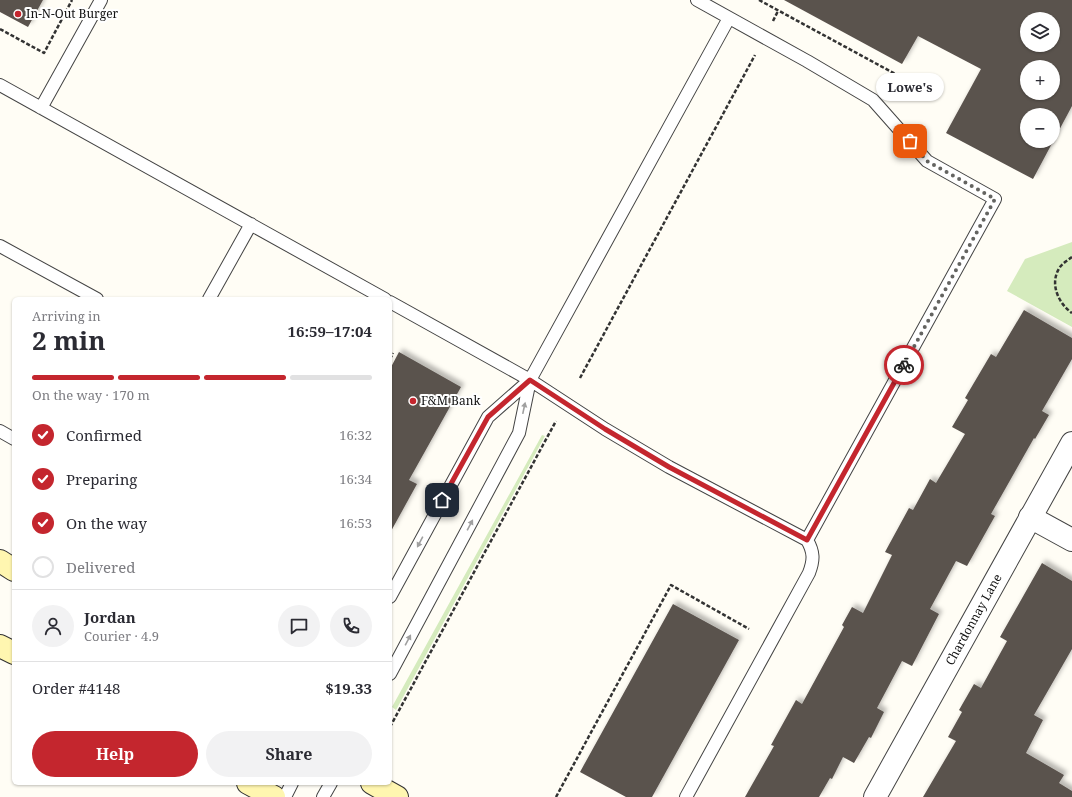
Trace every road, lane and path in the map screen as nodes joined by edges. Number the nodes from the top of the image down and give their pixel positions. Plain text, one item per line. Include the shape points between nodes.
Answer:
1 (72, 0) edge
2 (101, 0) edge
3 (697, 0) edge
4 (759, 0) edge
5 (778, 10) junction
6 (729, 18) junction
7 (0, 28) edge
8 (764, 38) junction
9 (899, 76) dead end
10 (0, 85) edge
11 (41, 108) junction
12 (250, 224) junction
13 (0, 246) edge
14 (1072, 257) edge
15 (93, 297) edge
16 (211, 297) edge
17 (381, 297) edge
18 (392, 303) edge
19 (1072, 313) edge
20 (580, 378) dead end
21 (530, 380) junction
22 (566, 403) junction
23 (0, 432) edge
24 (12, 438) edge
25 (1072, 443) edge
26 (1030, 517) junction
27 (807, 540) junction
28 (1072, 540) edge
29 (0, 561) edge
30 (12, 569) edge
31 (392, 593) edge
32 (749, 629) dead end
33 (0, 646) edge
34 (12, 652) edge
35 (392, 670) edge
36 (392, 723) edge
37 (252, 785) edge
38 (291, 785) edge
39 (330, 785) edge
40 (376, 785) edge
41 (274, 797) edge
42 (285, 797) edge
43 (323, 797) edge
44 (397, 797) edge
45 (556, 797) edge
46 (686, 797) edge
47 (875, 797) edge

1 - 7 path via 44,53
2 - 11 lane
3 - 6 lane
4 - 5 path
5 - 8 path
5 - 9 path
6 - 8 lane
6 - 21 lane
8 - 20 path
8 - 27 lane via 873,100 927,161 995,199
10 - 11 lane
11 - 12 lane
12 - 16 lane
12 - 17 lane
13 - 15 lane
14 - 19 path via 1060,266 1055,284 1061,302
18 - 21 lane
21 - 22 lane
21 -> 31 lane via 488,417
35 -> 21 lane via 519,433
22 - 27 lane via 669,467
22 - 36 path
23 - 24 lane
25 - 26 street, Chardonnay Lane
26 - 28 street
26 - 47 street, Chardonnay Lane
27 - 46 lane via 813,556 809,572
29 - 30 main road
32 - 45 path via 671,585
33 - 34 main road
37 - 41 main road
38 - 42 lane
39 - 43 lane
40 - 44 main road

